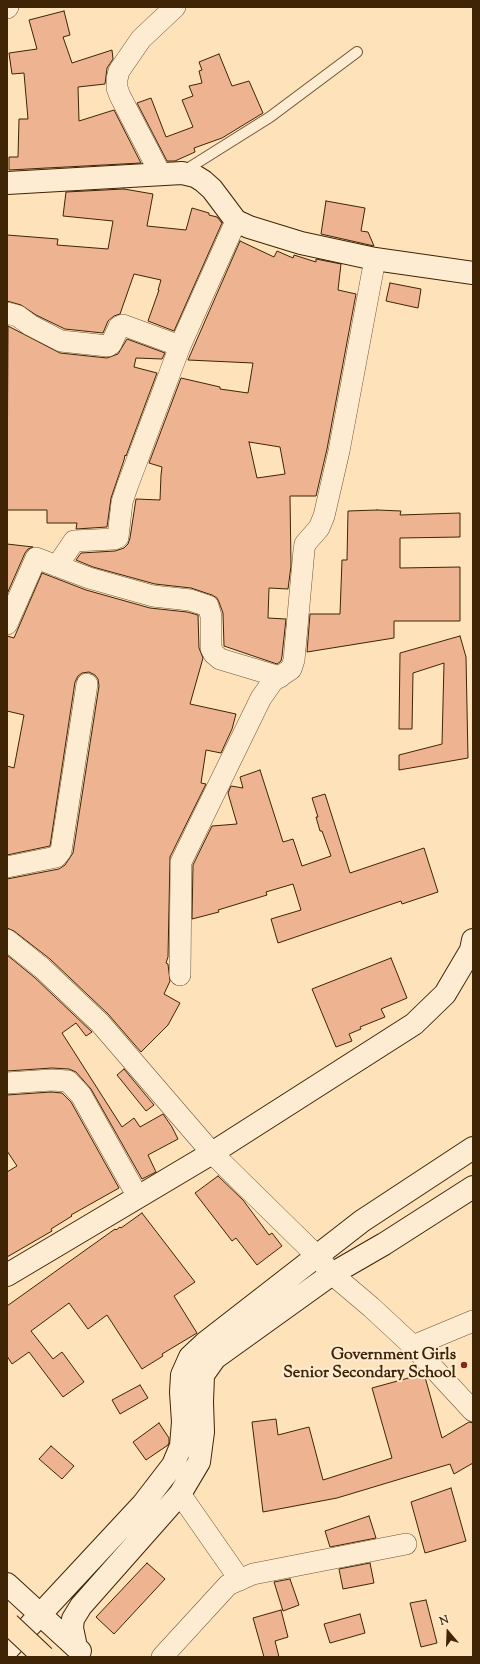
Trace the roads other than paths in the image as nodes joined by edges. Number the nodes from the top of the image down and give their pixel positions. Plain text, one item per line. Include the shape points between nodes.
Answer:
1 (175, 7) edge
2 (357, 52) dead end
3 (182, 172) junction
4 (160, 173) junction
5 (7, 183) edge
6 (236, 221) junction
7 (375, 259) junction
8 (473, 272) edge
9 (7, 313) edge
10 (180, 346) junction
11 (57, 566) junction
12 (7, 624) edge
13 (280, 676) junction
14 (87, 684) dead end
15 (7, 866) edge
16 (7, 940) edge
17 (473, 940) edge
18 (180, 975) dead end
19 (7, 1083) edge
20 (473, 1148) edge
21 (212, 1153) junction
22 (473, 1187) edge
23 (138, 1197) junction
24 (317, 1256) junction
25 (332, 1274) junction
26 (7, 1275) edge
27 (473, 1321) edge
28 (412, 1346) junction
29 (473, 1411) edge
30 (180, 1494) junction
31 (406, 1544) dead end
32 (240, 1580) junction
33 (7, 1584) edge
34 (41, 1615) junction
35 (9, 1624) dead end
36 (7, 1650) edge
37 (81, 1652) edge
38 (44, 1657) edge
39 (162, 1657) edge

1 - 4 street via 141,39 116,79 116,88
2 - 3 lane via 270,117
3 - 4 street
3 - 6 street via 195,176 212,189
4 - 5 street
6 - 7 street via 301,243
6 - 10 street
7 - 8 street
7 - 13 street via 339,451 324,516 319,528 305,544 294,660 291,669
9 - 10 street via 18,316 61,341 108,346 119,327 123,325
10 - 11 street via 122,502 118,536 114,539 74,541
11 - 12 street via 36,558
11 - 13 street via 83,577 153,596 190,600 208,606 211,616 211,648 214,654 220,659
13 - 18 street via 261,698 181,862
14 - 15 street via 62,851 56,857
16 - 21 street via 42,968 100,1023
17 - 21 street via 471,950 444,994 414,1024
19 - 23 street via 68,1081 81,1095
20 - 24 street via 362,1221
21 - 23 street
21 - 24 street
22 - 25 street
23 - 26 street
24 - 25 street
24 - 34 street via 190,1357 182,1375 181,1446 173,1466 143,1504
25 - 28 street
25 - 30 street via 215,1358 203,1375 204,1432 199,1462
27 - 28 street
28 - 29 street
30 - 32 street
30 - 37 street via 81,1606 73,1619 72,1628
31 - 32 street via 253,1574
32 - 39 street via 228,1585
33 - 34 street
34 - 36 street
34 - 37 street
35 - 38 highway, bridge

